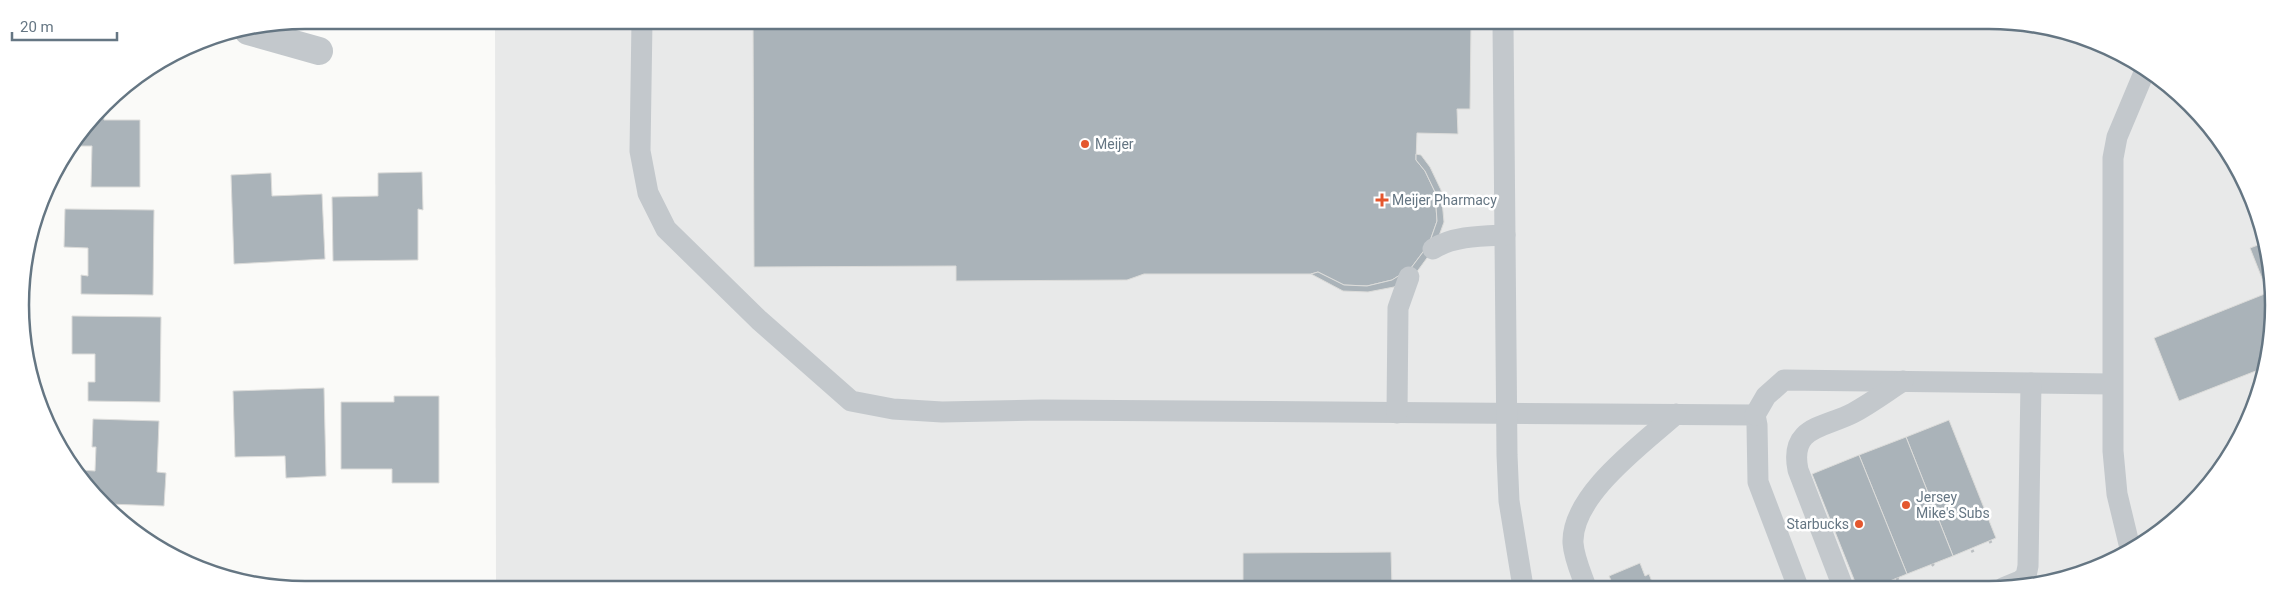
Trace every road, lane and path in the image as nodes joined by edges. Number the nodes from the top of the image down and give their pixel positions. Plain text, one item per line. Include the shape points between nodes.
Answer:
1 (642, 29) edge
2 (1503, 29) edge
3 (256, 33) edge
4 (319, 51) dead end
5 (2143, 76) edge
6 (1505, 235) junction
7 (1433, 249) dead end
8 (1409, 277) dead end
9 (1903, 382) junction
10 (2031, 383) junction
11 (2112, 384) junction
12 (1397, 413) junction
13 (1506, 414) junction
14 (1676, 414) junction
15 (1755, 414) junction
16 (2129, 543) edge
17 (2022, 579) edge
18 (1522, 581) edge
19 (1584, 581) edge
20 (1796, 581) edge
21 (1841, 581) edge

1 - 12 lane via 640,151 648,193 666,229 759,320 851,401 893,409 942,412
2 - 6 lane
3 - 4 street
5 - 11 lane via 2117,137 2113,158
6 - 7 lane via 1466,238
6 - 13 lane
8 - 12 lane via 1398,308
9 - 10 lane
9 - 15 lane via 1784,380 1766,396
9 - 21 lane via 1852,414 1819,425 1804,434 1798,446 1798,470
10 - 11 lane
10 - 17 lane via 2028,566
11 - 16 lane via 2117,494
12 - 13 lane
13 - 14 lane
13 - 18 lane via 1509,501
14 - 15 lane
14 - 19 lane via 1586,501 1575,527 1573,543
15 - 20 lane via 1758,482

